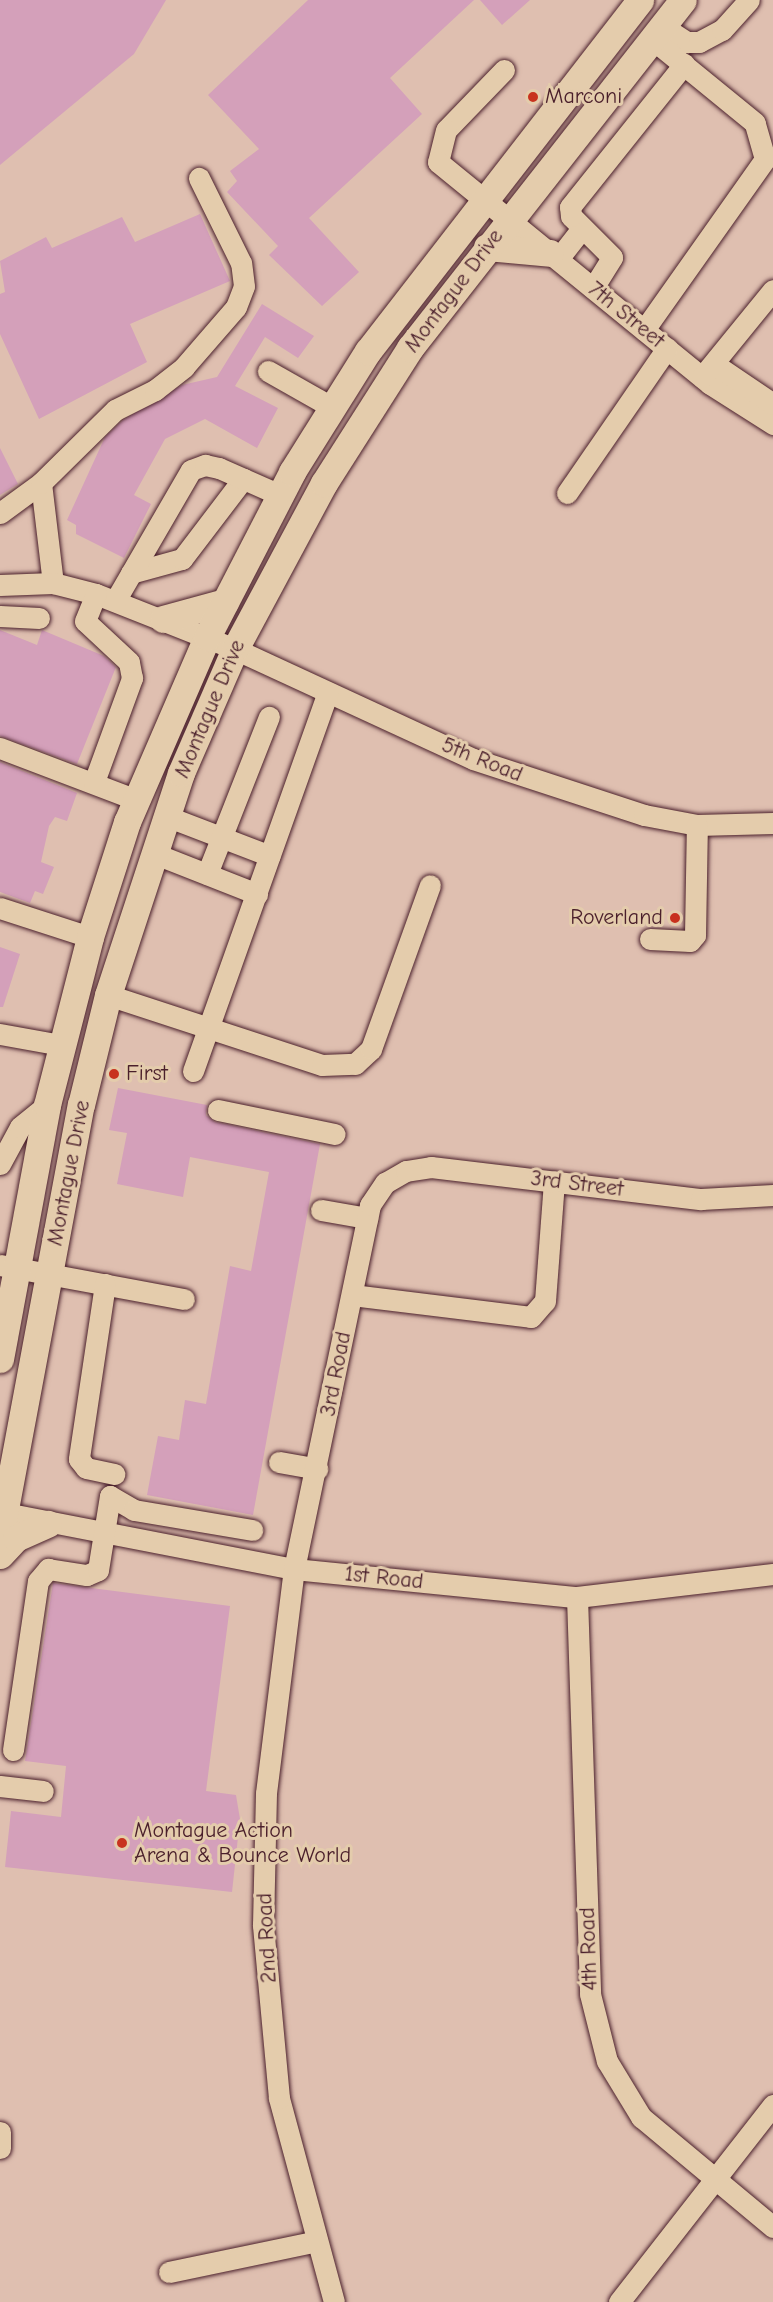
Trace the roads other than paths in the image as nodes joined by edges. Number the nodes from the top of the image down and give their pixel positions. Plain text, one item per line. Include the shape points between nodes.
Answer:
1 (640, 0) edge
2 (683, 0) edge
3 (746, 1) edge
4 (657, 32) junction
5 (684, 64) junction
6 (504, 70) dead end
7 (199, 178) dead end
8 (484, 198) junction
9 (508, 219) junction
10 (582, 228) junction
11 (487, 248) junction
12 (554, 256) junction
13 (593, 288) junction
14 (773, 290) edge
15 (644, 330) junction
16 (667, 348) junction
17 (708, 370) junction
18 (268, 371) dead end
19 (333, 408) junction
20 (771, 416) edge
21 (243, 479) junction
22 (41, 483) junction
23 (567, 493) dead end
24 (280, 495) junction
25 (0, 513) edge
26 (131, 573) junction
27 (53, 583) junction
28 (0, 585) edge
29 (106, 597) junction
30 (225, 602) junction
31 (0, 616) edge
32 (39, 618) dead end
33 (163, 619) junction
34 (207, 637) junction
35 (235, 649) junction
36 (328, 692) junction
37 (269, 717) dead end
38 (0, 748) edge
39 (94, 782) junction
40 (137, 800) junction
41 (166, 816) junction
42 (773, 823) edge
43 (697, 825) junction
44 (223, 839) junction
45 (153, 853) junction
46 (270, 856) junction
47 (207, 874) junction
48 (430, 885) dead end
49 (257, 894) junction
50 (0, 908) edge
51 (90, 937) junction
52 (650, 939) dead end
53 (108, 995) junction
54 (209, 1026) junction
55 (0, 1034) edge
56 (61, 1045) junction
57 (193, 1071) dead end
58 (47, 1105) junction
59 (218, 1110) dead end
60 (335, 1134) dead end
61 (0, 1164) edge
62 (554, 1181) junction
63 (385, 1183) joint
64 (773, 1196) edge
65 (321, 1210) dead end
66 (367, 1218) junction
67 (8, 1267) edge
68 (49, 1274) junction
69 (105, 1284) junction
70 (352, 1295) junction
71 (184, 1299) dead end
72 (0, 1359) edge
73 (279, 1462) dead end
74 (317, 1469) junction
75 (114, 1474) dead end
76 (1, 1521) edge
77 (48, 1524) junction
78 (252, 1530) dead end
79 (103, 1535) junction
80 (0, 1555) edge
81 (294, 1569) junction
82 (773, 1574) edge
83 (577, 1597) junction
84 (13, 1750) dead end
85 (0, 1786) edge
86 (43, 1791) dead end
87 (773, 2105) edge
88 (0, 2132) edge
89 (0, 2148) edge
90 (714, 2182) junction
91 (773, 2227) edge
92 (317, 2241) junction
93 (169, 2272) dead end
94 (334, 2302) edge
95 (619, 2302) edge

1 - 8 main road, Montague Drive
2 - 4 main road, Montague Drive
3 - 4 street via 722,30 699,42
4 - 5 street
4 - 9 main road, Montague Drive
5 - 10 street via 570,207
5 - 15 street via 755,123 765,159
6 - 8 street, 7th Street via 446,130 437,147 438,162 451,176
7 - 22 street via 241,263 244,286 236,307 184,367 100,422
8 - 9 street, 7th Street
8 - 19 main road, Montague Drive via 368,351
9 - 11 main road, Montague Drive
9 - 12 street, 7th Street
10 - 12 street
10 - 13 street via 612,257
11 - 12 main road
11 - 35 main road, Montague Drive via 410,348 324,483
12 - 13 street, 7th Street
13 - 15 street, 7th Street
14 - 17 street
15 - 16 street, 7th Street
16 - 17 street, 7th Street
16 - 23 street
17 - 20 street, 7th Street
18 - 19 street
19 - 24 main road, Montague Drive
21 - 24 street
21 - 26 street via 182,559
21 - 26 street via 205,465 191,470
22 - 25 street
22 - 27 street
24 - 30 main road, Montague Drive
26 - 29 street
27 - 28 street, 5th Road
27 - 29 street, 5th Road
29 - 33 street, 5th Road
29 - 39 street via 85,621 129,662 132,678
30 - 33 main road
30 - 34 main road, Montague Drive
31 - 32 street
33 - 34 street, 5th Road
34 - 35 street, 5th Road
34 - 40 main road, Montague Drive
35 - 36 street, 5th Road
35 - 41 main road, Montague Drive
36 - 43 street, 5th Road via 472,759 644,815
36 - 46 street
37 - 44 street
38 - 39 street
39 - 40 street
40 - 51 main road, Montague Drive
41 - 44 street
41 - 45 main road, Montague Drive
42 - 43 street, 5th Road
43 - 52 street via 695,935 690,940
44 - 46 street
44 - 47 street
45 - 47 street
45 - 53 main road, Montague Drive
46 - 49 street
47 - 49 street
48 - 54 street via 365,1058 340,1068 322,1065
49 - 54 street
50 - 51 street
51 - 56 main road, Montague Drive
53 - 54 street
53 - 68 main road, Montague Drive
54 - 57 street
55 - 56 street
56 - 58 main road, Montague Drive
58 - 61 street via 20,1127
58 - 67 main road, Montague Drive
59 - 60 street
62 - 63 street, 3rd Street via 431,1167 406,1171
62 - 64 street, 3rd Street via 701,1199
62 - 70 street via 545,1301 531,1317
63 - 66 street, 3rd Road
65 - 66 street
66 - 70 street, 3rd Road
67 - 68 street
67 - 72 main road, Montague Drive
68 - 69 street
68 - 76 main road, Montague Drive
69 - 71 street
69 - 75 street via 79,1459 87,1468
70 - 74 street, 3rd Road
73 - 74 street
74 - 81 street, 3rd Road
76 - 77 street, 1st Road
77 - 79 street, 1st Road
77 - 80 main road via 16,1538
78 - 79 street via 134,1510 110,1496
79 - 81 street, 1st Road
79 - 84 street via 94,1575 48,1569 38,1581
81 - 83 street, 1st Road
81 - 92 street, 2nd Road via 266,1793 263,1925 279,2098
82 - 83 street, 1st Road
83 - 90 street, 4th Road via 595,2024 621,2093
85 - 86 street
87 - 90 street
88 - 89 street
90 - 91 street, 4th Road
90 - 95 street
92 - 93 street
92 - 94 street, 2nd Road

